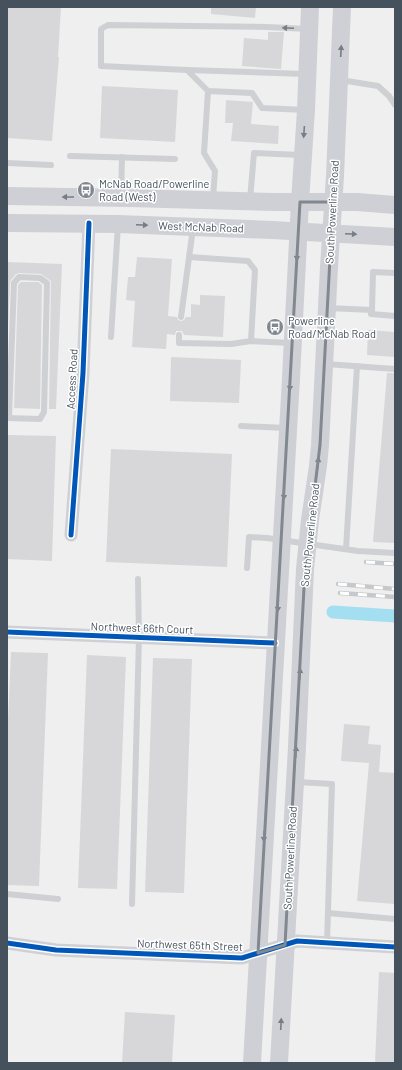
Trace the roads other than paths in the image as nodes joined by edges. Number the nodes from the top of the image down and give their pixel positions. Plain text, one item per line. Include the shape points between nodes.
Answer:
1 (310, 7) edge
2 (342, 7) edge
3 (309, 30) junction
4 (188, 70) junction
5 (306, 74) junction
6 (340, 80) junction
7 (208, 91) junction
8 (395, 105) edge
9 (306, 110) junction
10 (303, 155) junction
11 (70, 156) dead end
12 (122, 157) junction
13 (175, 159) dead end
14 (7, 163) edge
15 (52, 165) dead end
16 (7, 196) edge
17 (121, 198) junction
18 (213, 200) junction
19 (250, 202) junction
20 (300, 202) junction
21 (333, 202) junction
22 (395, 205) edge
23 (7, 223) edge
24 (89, 223) junction
25 (118, 224) junction
26 (194, 227) junction
27 (298, 231) junction
28 (331, 233) junction
29 (395, 237) edge
30 (189, 257) junction
31 (395, 273) edge
32 (327, 308) junction
33 (372, 310) junction
34 (395, 316) edge
35 (181, 317) dead end
36 (179, 335) dead end
37 (111, 337) dead end
38 (250, 341) junction
39 (292, 343) junction
40 (324, 364) junction
41 (358, 366) junction
42 (395, 369) edge
43 (8, 418) edge
44 (241, 426) dead end
45 (288, 428) junction
46 (71, 535) dead end
47 (281, 540) junction
48 (307, 544) junction
49 (346, 549) junction
50 (395, 553) edge
51 (247, 568) dead end
52 (138, 579) dead end
53 (7, 632) edge
54 (139, 637) junction
55 (275, 643) junction
56 (295, 781) junction
57 (7, 894) edge
58 (58, 899) dead end
59 (132, 904) dead end
60 (328, 913) junction
61 (395, 919) edge
62 (7, 943) edge
63 (327, 943) junction
64 (285, 945) junction
65 (395, 947) edge
66 (258, 954) junction
67 (252, 1063) edge
68 (279, 1063) edge

1 - 3 main road
6 -> 2 main road, South Powerline Road
3 -> 4 lane via 108,25 102,30 101,66
3 - 5 main road
4 - 5 lane
4 - 7 lane
5 - 9 main road
6 - 8 lane via 378,86
6 - 21 main road, South Powerline Road
7 - 9 lane via 252,93 262,108
7 - 18 lane via 204,153 215,171
9 -> 10 main road
10 - 19 lane via 254,153
10 - 20 main road
11 - 12 lane
12 - 13 lane
12 - 17 lane
14 - 15 lane
17 -> 16 main road
17 - 18 main road
18 - 19 main road
19 - 20 main road
20 - 21 main road
20 - 27 main road
21 - 22 main road
21 - 28 main road, South Powerline Road
23 - 24 main road, West McNab Road
24 - 25 main road, West McNab Road
24 - 46 street, Access Road via 83,373
25 -> 26 main road, West McNab Road
25 - 37 lane
26 - 27 main road, West McNab Road
26 - 30 lane
27 - 28 main road, West McNab Road
27 -> 39 main road
28 -> 29 main road, West McNab Road
28 - 32 main road, South Powerline Road
30 - 35 lane
30 - 38 lane via 248,261 255,270
31 - 33 lane via 373,272
32 - 33 lane
32 - 40 main road, South Powerline Road
33 - 34 lane via 371,314
36 - 38 lane via 179,344 231,344
38 - 39 lane
39 -> 45 main road
40 - 41 lane
48 -> 40 main road, South Powerline Road via 318,466
41 - 42 lane
41 - 49 lane
43 - 43 lane via 40,419 44,412 47,283 40,278 19,277 14,283
44 - 45 lane
45 -> 47 main road
47 - 48 lane
47 - 51 lane via 249,537
47 -> 55 main road
48 - 49 lane
56 -> 48 main road, South Powerline Road
49 - 50 lane
52 - 54 lane
53 - 54 street, Northwest 66th Court
54 - 55 street, Northwest 66th Court
54 - 59 lane
55 -> 66 main road
56 - 60 lane via 332,784
56 - 64 main road, South Powerline Road
57 - 58 lane
60 - 61 lane
60 - 63 lane
62 - 66 street, Northwest 65th Street via 56,950 234,958
63 - 64 street, Northwest 65th Street via 297,941
63 - 65 street, Northwest 65th Street
64 - 66 street, Northwest 65th Street
68 -> 64 main road, South Powerline Road
66 - 67 main road

